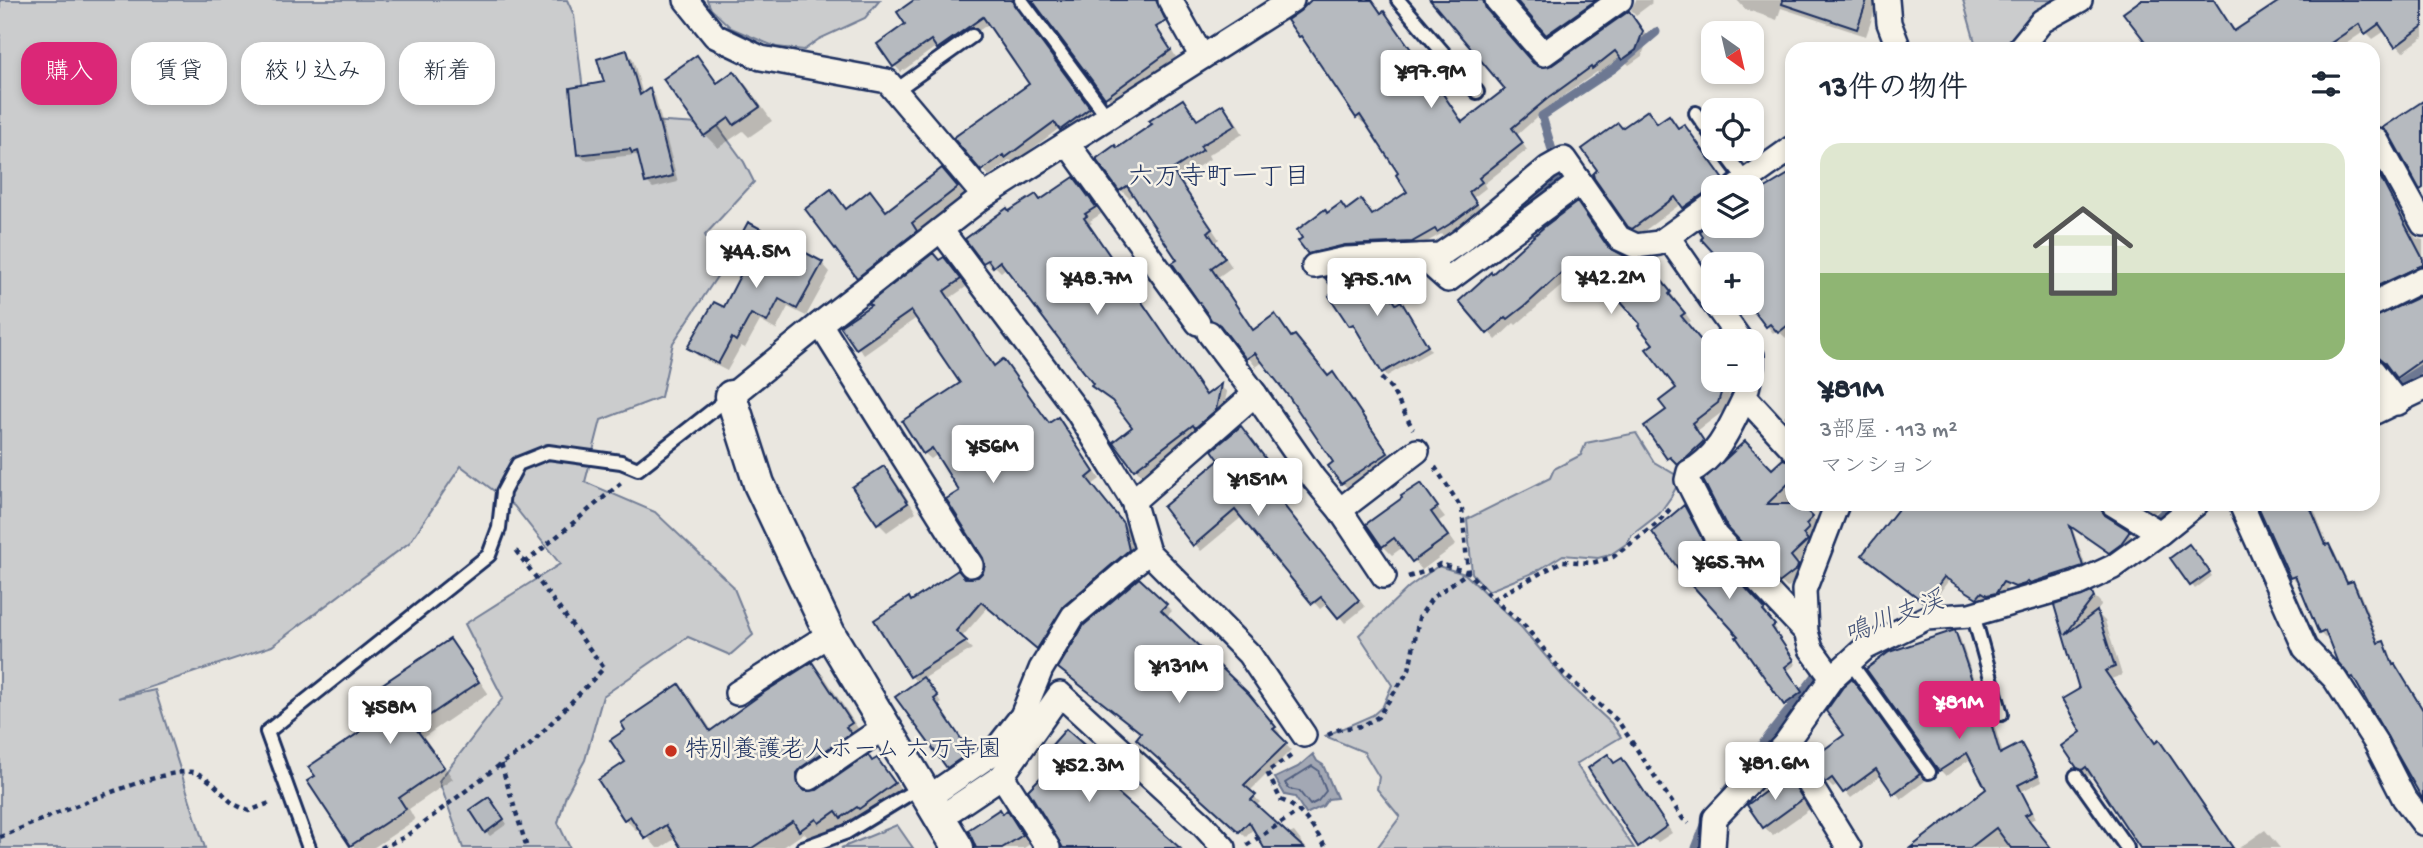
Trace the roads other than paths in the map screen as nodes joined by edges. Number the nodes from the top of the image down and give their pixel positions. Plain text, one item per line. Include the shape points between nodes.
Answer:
1 (686, 0) edge
2 (1021, 0) edge
3 (1170, 0) edge
4 (1292, 0) edge
5 (1398, 0) edge
6 (1497, 0) edge
7 (1620, 0) edge
8 (1887, 0) edge
9 (2080, 0) edge
10 (972, 36) dead end
11 (1896, 42) edge
12 (2025, 42) edge
13 (1202, 57) junction
14 (895, 91) junction
15 (1477, 92) dead end
16 (1696, 113) dead end
17 (1108, 117) junction
18 (1701, 120) edge
19 (1067, 143) junction
20 (2380, 146) edge
21 (1785, 153) edge
22 (1754, 175) edge
23 (984, 196) junction
24 (1701, 213) edge
25 (2423, 224) edge
26 (941, 230) junction
27 (1668, 237) junction
28 (1314, 266) dead end
29 (2423, 279) edge
30 (1701, 284) edge
31 (2380, 300) edge
32 (820, 324) junction
33 (2380, 380) edge
34 (2423, 389) edge
35 (1745, 392) edge
36 (1750, 392) edge
37 (1255, 394) junction
38 (732, 396) junction
39 (2397, 402) junction
40 (2380, 410) edge
41 (1785, 439) edge
42 (1422, 449) road end
43 (1133, 501) junction
44 (1340, 510) junction
45 (1834, 511) edge
46 (2125, 511) edge
47 (2187, 511) edge
48 (2244, 511) edge
49 (2159, 533) junction
50 (1148, 552) junction
51 (971, 565) dead end
52 (1384, 576) road end
53 (1971, 614) junction
54 (1806, 632) junction
55 (830, 634) junction
56 (1857, 655) junction
57 (1831, 677) junction
58 (737, 694) dead end
59 (2001, 714) dead end
60 (886, 726) junction
61 (1306, 739) road end
62 (1785, 744) junction
63 (1929, 772) dead end
64 (1002, 776) junction
65 (2076, 776) dead end
66 (810, 778) dead end
67 (931, 800) junction
68 (2423, 823) edge
69 (1713, 842) edge
70 (309, 848) edge
71 (803, 848) edge
72 (958, 848) edge
73 (1048, 848) edge
74 (1224, 848) edge
75 (1849, 848) edge
76 (2127, 848) edge

1 - 14 street via 715,36 761,58 887,81
2 - 17 lane
3 - 13 street
4 - 13 street
5 - 15 lane
6 - 7 street via 1544,54
8 - 11 street
9 - 12 street via 2042,21
10 - 14 lane
13 - 17 street
14 - 23 street
16 - 18 lane
17 - 19 street
19 - 23 street
19 - 37 street
20 - 25 street
21 - 22 street
23 - 26 street
24 - 27 street
26 - 32 street
26 - 43 street via 1077,411
27 - 28 street via 1636,246 1619,238 1564,159 1440,255
27 - 30 street
29 - 31 street
32 - 38 street
32 - 51 street
33 - 39 street
34 - 39 street
35 - 54 street via 1723,440 1703,465 1689,472 1687,480 1715,535
36 - 41 street
37 - 43 street
37 - 44 street
38 - 55 street via 758,484
38 - 70 lane via 638,470 621,462 548,452 518,464 503,492 499,528 489,555 267,732
39 - 40 street
42 - 44 street
43 - 50 street
44 - 52 street
45 - 54 street via 1804,590
46 - 49 street
47 - 49 street
48 - 68 street via 2305,648 2335,679
49 - 53 street via 2112,567 2077,584
50 - 61 street via 1249,654
50 - 67 street via 1073,616 1041,669 1021,716 993,753
53 - 56 street via 1926,618
53 - 59 lane
54 - 57 street via 1811,649
55 - 58 street
55 - 60 street
56 - 57 street
56 - 63 lane
57 - 62 street
60 - 66 street
60 - 67 street
62 - 69 street via 1715,818
62 - 75 street
64 - 67 street
64 - 73 street
64 - 74 street via 1060,694
65 - 76 lane
67 - 71 lane
67 - 72 street

